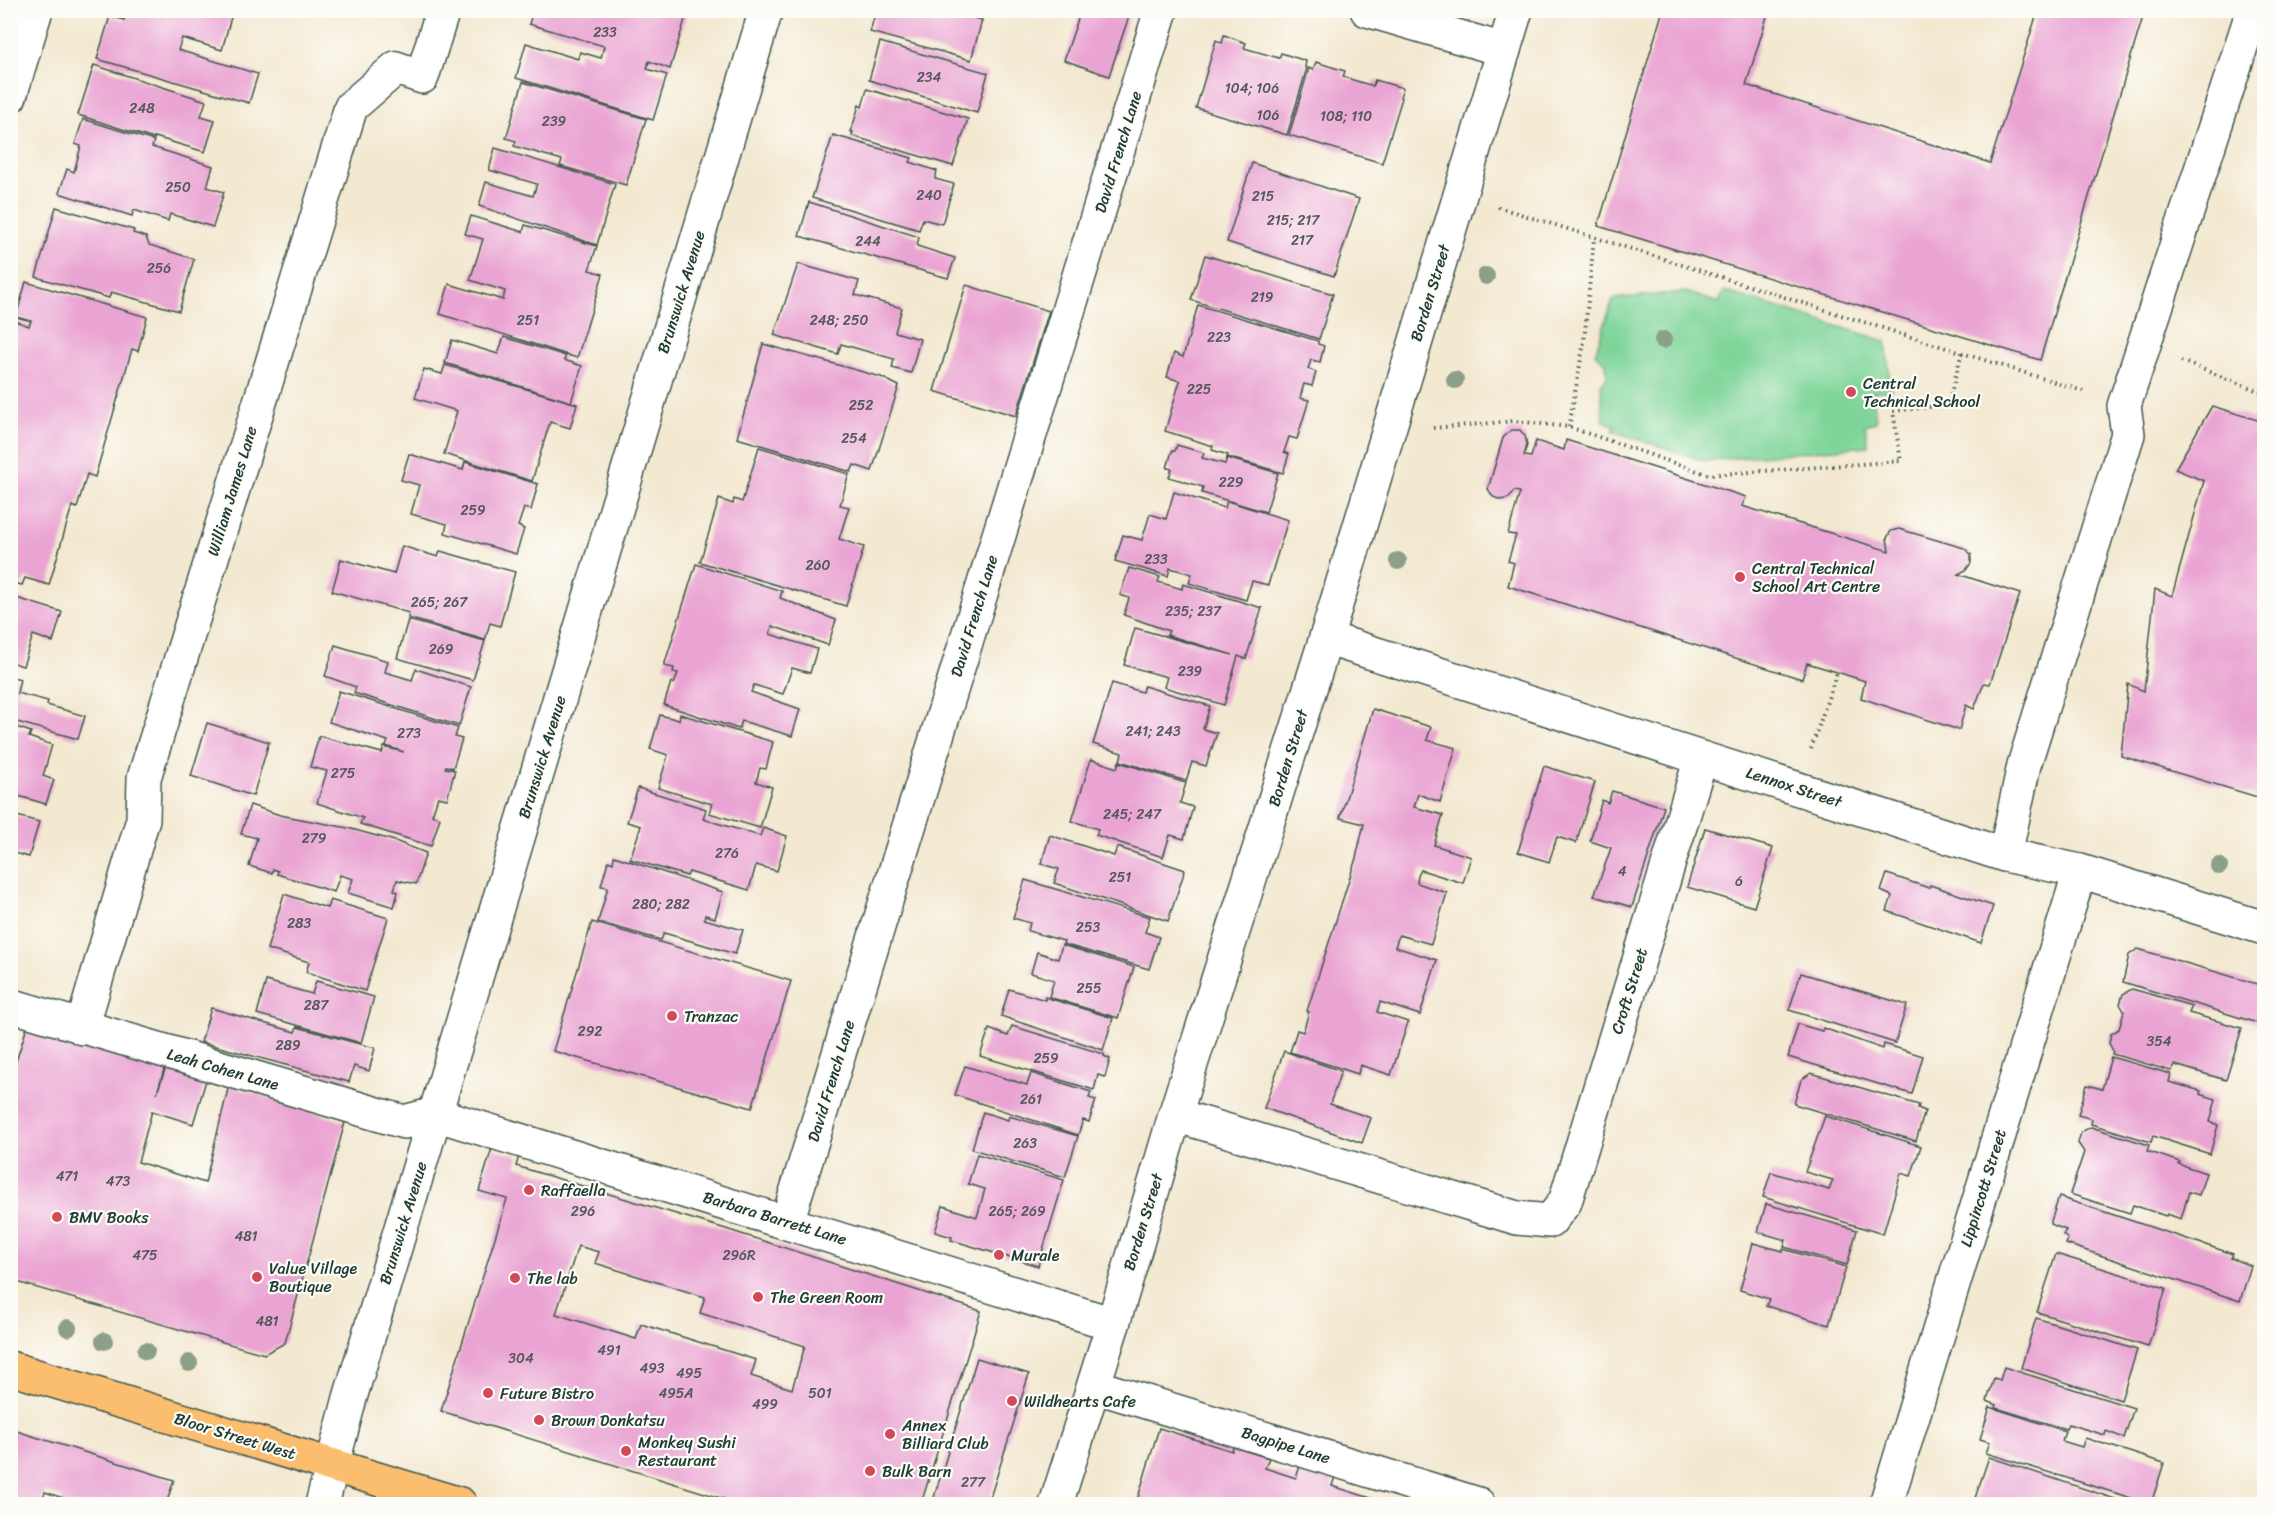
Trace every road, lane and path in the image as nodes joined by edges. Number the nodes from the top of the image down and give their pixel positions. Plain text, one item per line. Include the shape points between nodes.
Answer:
1 (36, 10) edge
2 (443, 10) edge
3 (766, 10) edge
4 (1161, 10) edge
5 (1367, 10) edge
6 (1516, 10) edge
7 (2253, 10) edge
8 (1504, 51) junction
9 (10, 96) edge
10 (1460, 195) junction
11 (1594, 238) junction
12 (2144, 347) junction
13 (1962, 352) junction
14 (2265, 393) edge
15 (2124, 406) junction
16 (1569, 427) junction
17 (1432, 428) dead end
18 (1326, 638) junction
19 (1837, 672) dead end
20 (1810, 753) dead end
21 (1701, 758) junction
22 (2005, 855) junction
23 (2080, 872) junction
24 (2265, 928) edge
25 (10, 1005) edge
26 (82, 1028) junction
27 (435, 1114) junction
28 (1175, 1115) junction
29 (787, 1222) junction
30 (1113, 1324) junction
31 (10, 1368) edge
32 (1094, 1386) junction
33 (332, 1466) junction
34 (322, 1504) edge
35 (460, 1504) edge
36 (1056, 1504) edge
37 (1478, 1504) edge
38 (1886, 1504) edge

1 - 9 street
2 - 26 street, William James Lane via 422,77 396,68 351,106 144,778 143,819
3 - 27 street, Brunswick Avenue
4 - 29 street, David French Lane
5 - 8 street
6 - 8 street, Borden Street
7 - 12 street
8 - 10 street, Borden Street
10 - 11 path
10 - 18 street, Borden Street
11 - 13 path
11 - 16 path via 1584,342
12 - 14 path
12 - 15 street
13 - 15 path
13 - 16 path via 1948,405 1893,411 1901,461 1709,475
15 - 22 street via 2128,434 2024,765
16 - 17 path via 1515,422
18 - 21 street, Lennox Street
18 - 28 street, Borden Street
19 - 20 path
21 - 22 street, Lennox Street
21 - 28 street, Croft Street via 1565,1202 1550,1221 1517,1218
22 - 23 street, Lennox Street
23 - 24 street, Lennox Street
23 - 38 street, Lippincott Street
25 - 26 street, Leah Cohen Lane
26 - 27 street, Leah Cohen Lane via 404,1122
27 - 29 street, Barbara Barrett Lane
27 - 33 street, Brunswick Avenue
28 - 30 street, Borden Street
29 - 30 street, Barbara Barrett Lane
30 - 32 street, Borden Street
31 - 33 main road, Bloor Street West
32 - 36 street, Borden Street
32 - 37 street, Bagpipe Lane
33 - 34 street, Brunswick Avenue
33 - 35 main road, Bloor Street West

